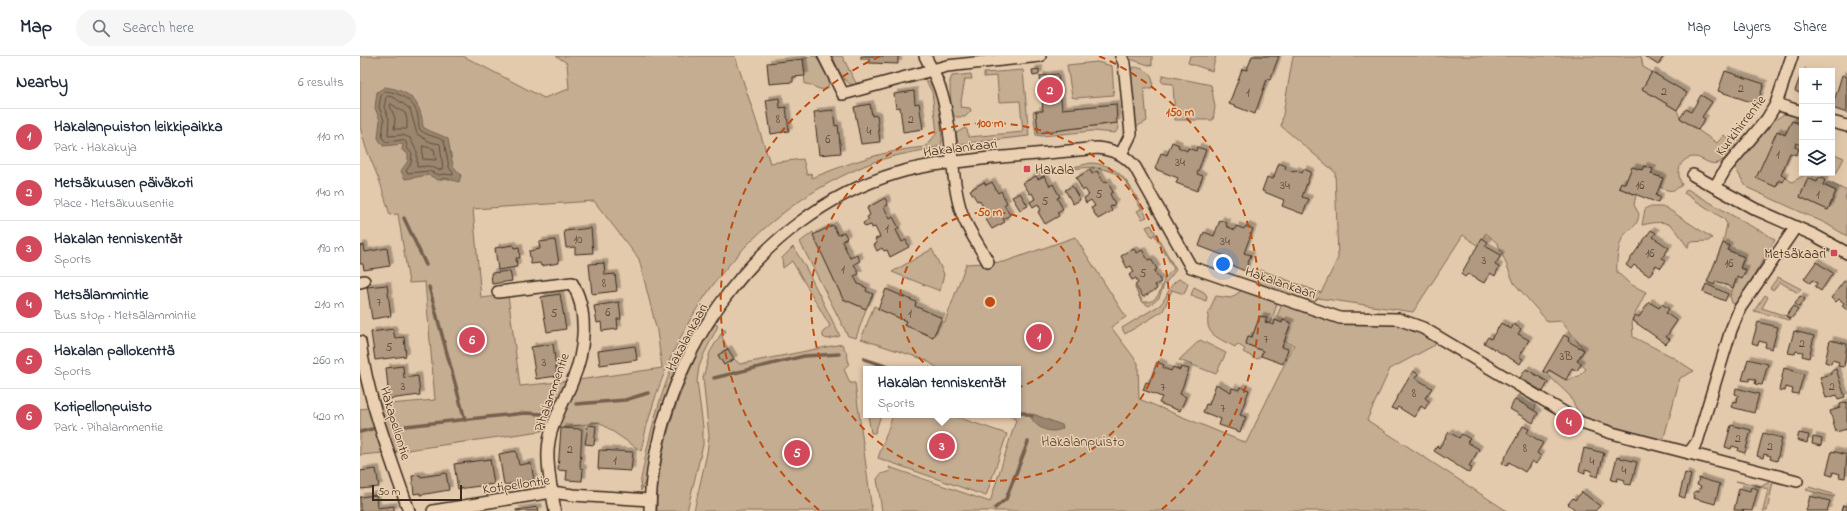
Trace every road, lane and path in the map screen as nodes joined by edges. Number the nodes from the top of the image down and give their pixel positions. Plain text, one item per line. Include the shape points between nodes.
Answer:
1 (824, 56) edge
2 (925, 56) edge
3 (1040, 56) edge
4 (1121, 56) edge
5 (1792, 56) edge
6 (932, 69) junction
7 (1776, 104) junction
8 (1799, 111) edge
9 (1835, 123) edge
10 (1847, 126) edge
11 (1121, 154) junction
12 (951, 162) junction
13 (1693, 175) dead end
14 (1715, 188) junction
15 (1795, 228) junction
16 (1847, 253) edge
17 (988, 262) dead end
18 (498, 292) dead end
19 (360, 342) edge
20 (1689, 453) junction
21 (1797, 481) dead end
22 (552, 492) junction
23 (650, 506) edge
24 (409, 511) edge
25 (433, 511) edge
26 (555, 511) edge

1 - 6 street via 843,94
2 - 6 street
3 - 6 street
4 - 11 street via 1124,63 1130,134
5 - 7 street, Kurkihirrentie
6 - 12 street via 943,99
7 - 8 street
7 - 14 street, Kurkihirrentie via 1767,119 1726,168
9 - 10 street
11 - 12 street, Hakalankaari via 1097,148
11 - 20 street, Hakalankaari via 1135,167 1191,267 1340,318 1398,319 1423,328 1582,423
12 - 17 street via 963,218
12 - 23 street, Hakalankaari via 898,173 849,192 789,230 746,270 702,333 668,408
13 - 14 street
14 - 15 street
15 - 16 street
15 - 20 street via 1740,308 1697,442
18 - 22 street, Pihalammentie via 572,283 579,295 583,327 580,358 555,418 548,450
19 - 24 street, Hakapellontie via 363,363 384,437
20 - 21 street, Hakalankaari
22 - 23 street, Kotipellontie
22 - 25 street, Kotipellontie
22 - 26 street

